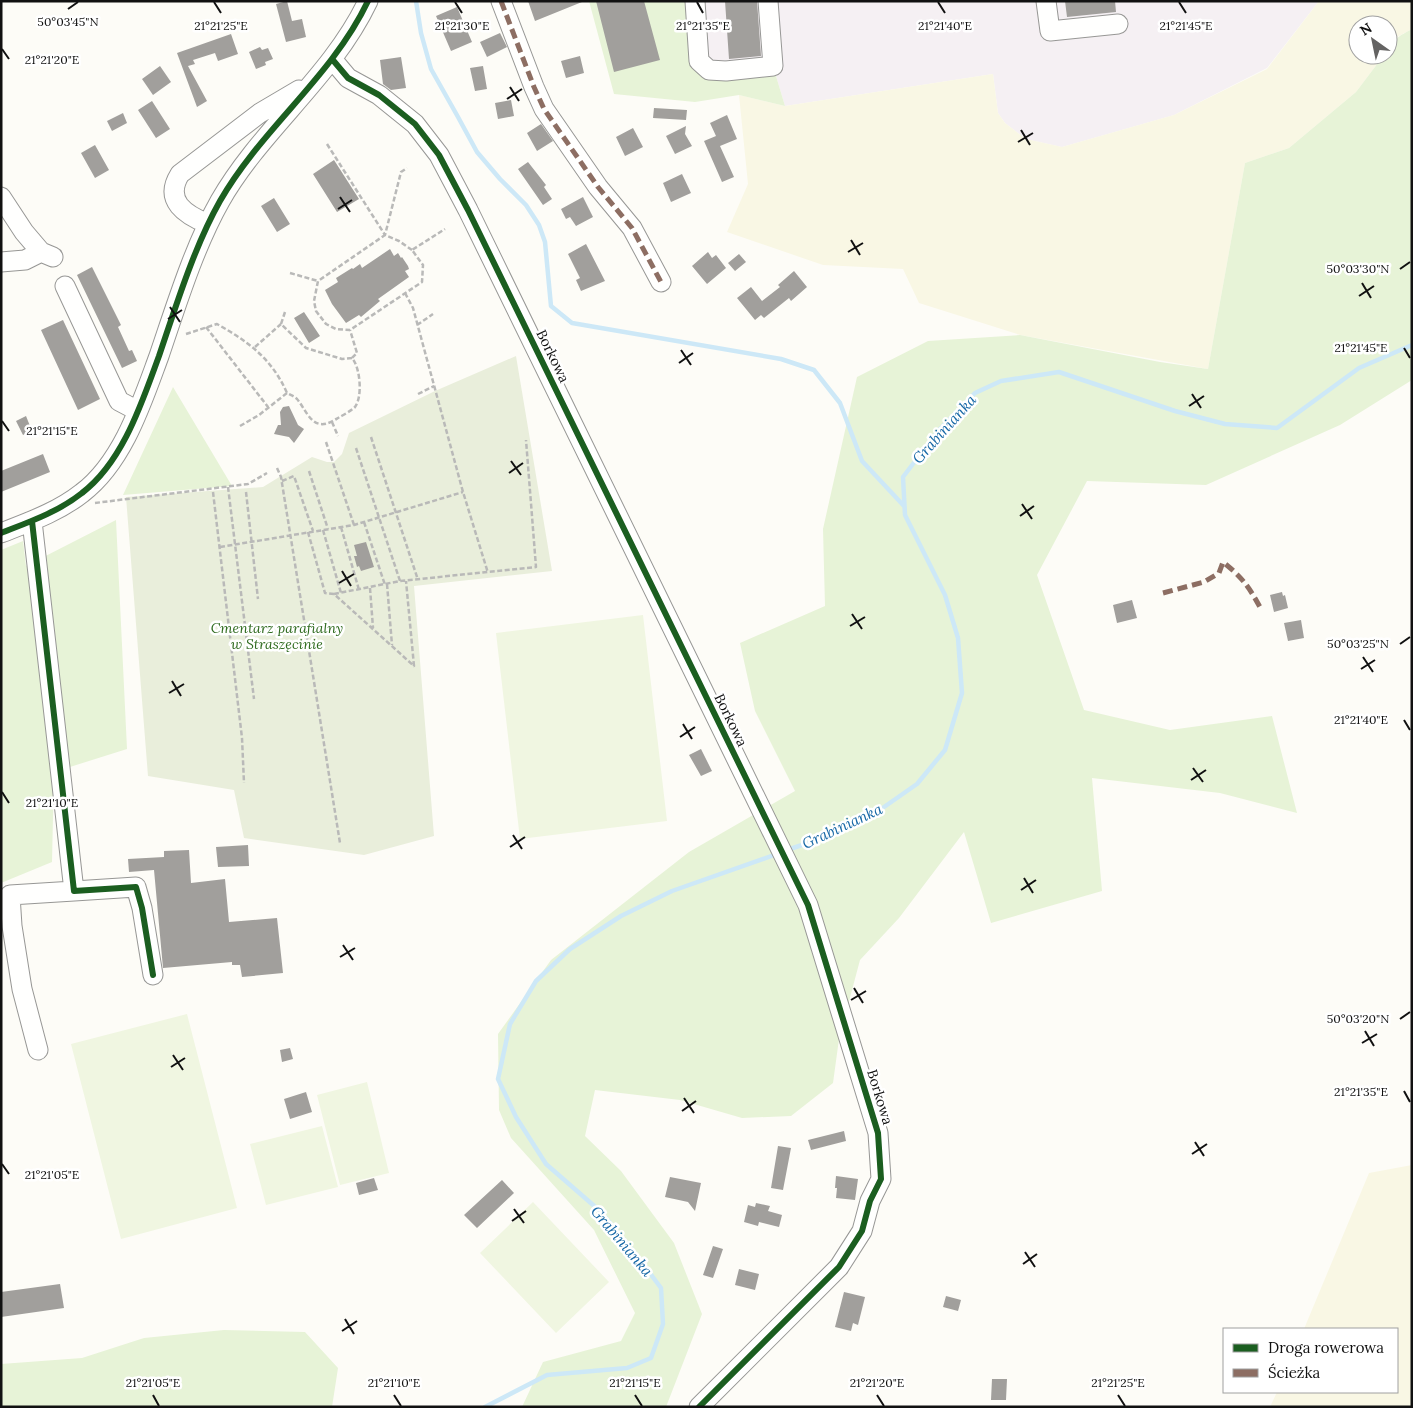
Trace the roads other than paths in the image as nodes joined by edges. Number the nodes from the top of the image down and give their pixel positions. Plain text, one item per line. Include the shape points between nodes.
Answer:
1 (368, 1) edge
2 (501, 1) edge
3 (695, 1) edge
4 (768, 1) edge
5 (1046, 1) edge
6 (1118, 24) dead end
7 (332, 59) junction
8 (309, 85) junction
9 (1, 197) edge
10 (208, 224) junction
11 (1, 262) edge
12 (661, 282) dead end
13 (65, 286) dead end
14 (138, 411) junction
15 (32, 521) junction
16 (1, 533) edge
17 (74, 891) junction
18 (153, 975) dead end
19 (38, 1050) dead end
20 (699, 1407) edge

1 - 7 street
2 - 12 street via 544,109 593,180 632,228
3 - 4 street via 699,61 709,70 726,71 773,66
5 - 6 street via 1050,31
7 - 8 street
7 - 20 street, Borkowa via 348,78 380,95 415,124 438,155 480,233 808,905 878,1133 881,1180 870,1201 862,1231 839,1267
8 - 10 street via 242,168
8 - 10 street via 260,113 180,174 174,186 177,204
9 - 11 street via 24,232 47,254
10 - 14 street
13 - 14 street via 119,401
14 - 15 street via 107,467 84,492
15 - 16 street
15 - 17 street
17 - 18 street via 136,887
17 - 19 street via 10,896 22,989

